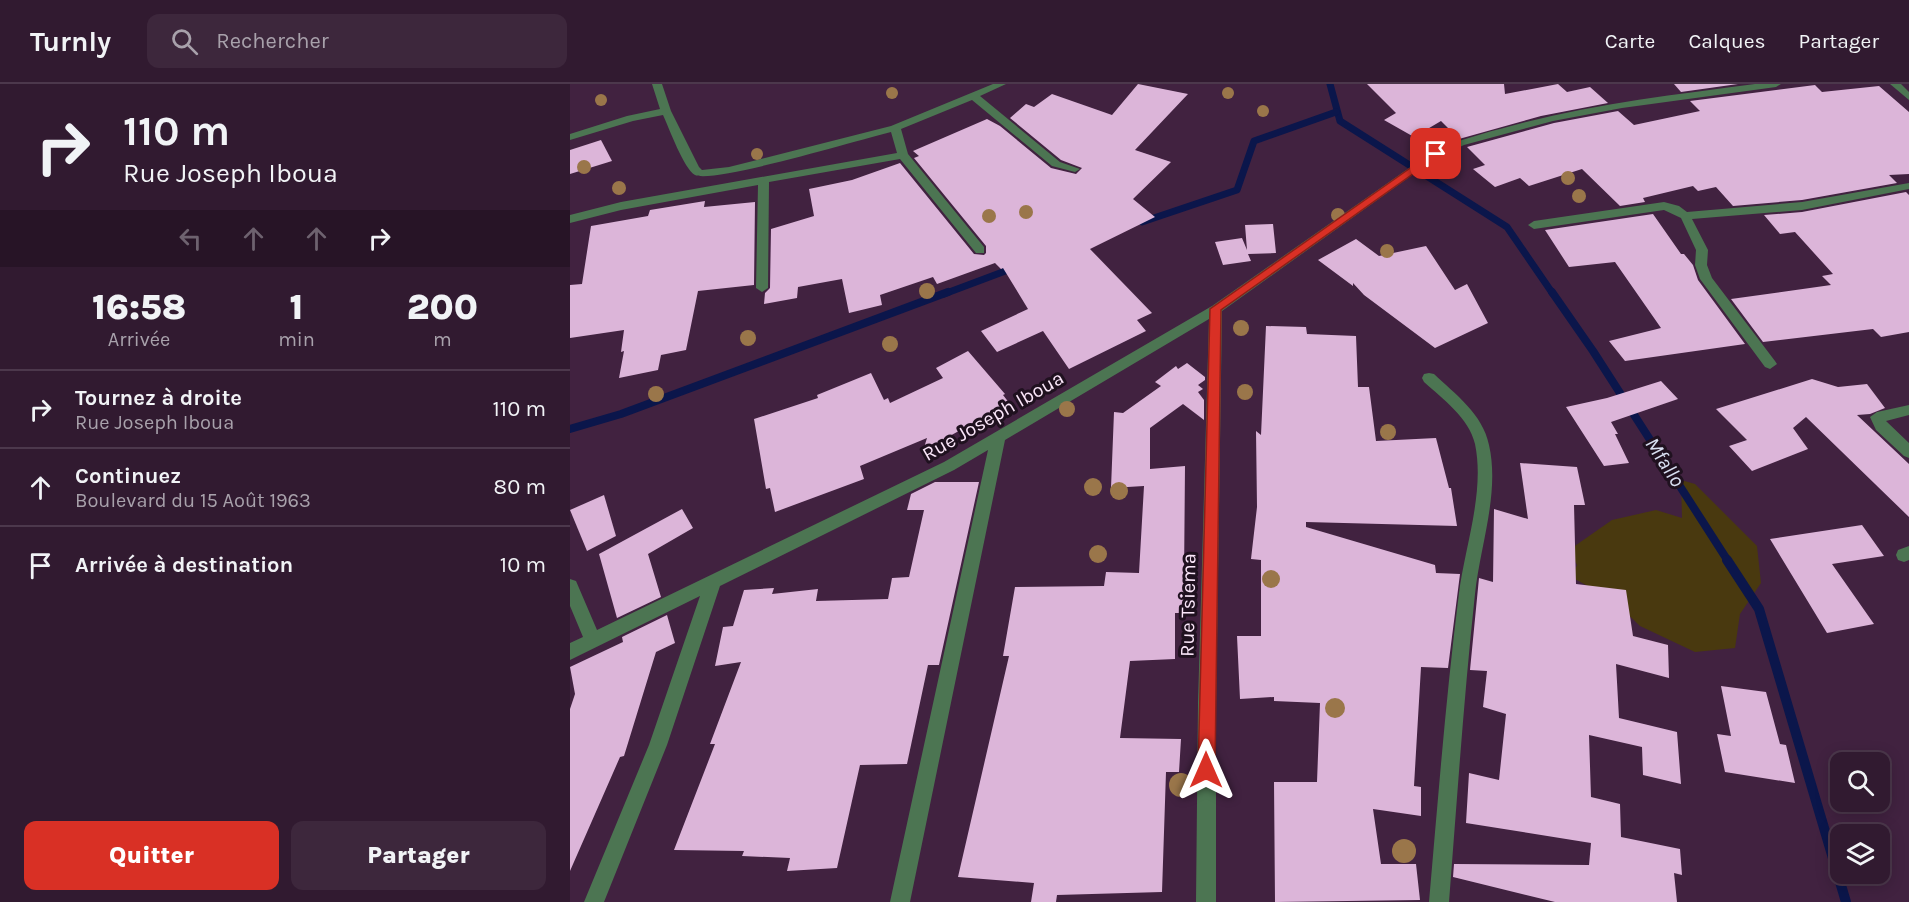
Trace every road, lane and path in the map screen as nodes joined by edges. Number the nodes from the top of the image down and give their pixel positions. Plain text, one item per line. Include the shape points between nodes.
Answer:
1 (657, 84) edge
2 (1001, 84) edge
3 (1776, 84) edge
4 (1895, 84) edge
5 (973, 96) junction
6 (1909, 97) edge
7 (666, 111) junction
8 (895, 128) junction
9 (570, 137) edge
10 (903, 155) junction
11 (1075, 169) dead end
12 (764, 181) junction
13 (1909, 186) edge
14 (1685, 216) junction
15 (570, 219) edge
16 (1534, 225) dead end
17 (980, 250) dead end
18 (762, 288) dead end
19 (1216, 309) junction
20 (1770, 364) dead end
21 (1429, 378) dead end
22 (1909, 410) edge
23 (998, 438) junction
24 (1909, 452) edge
25 (713, 582) junction
26 (570, 586) edge
27 (593, 641) junction
28 (570, 652) edge
29 (594, 902) edge
30 (900, 902) edge
31 (1206, 902) edge
32 (1439, 902) edge

1 - 7 street
2 - 5 street
3 - 19 street, Rue Joseph Iboua via 1552,118 1460,143 1411,171
4 - 6 street
5 - 8 street
5 - 11 street via 1056,164
7 - 8 street via 694,169 700,173 729,170
7 - 9 street
8 - 10 street
10 - 12 street
10 - 17 street
12 - 15 street
12 - 18 street
13 - 14 street via 1802,206
14 - 16 street via 1675,209 1653,206
14 - 20 street via 1702,250 1701,265 1706,279
19 - 23 street, Rue Joseph Iboua
19 - 31 street, Rue Tsiema
21 - 32 street via 1474,424 1486,468 1468,584
22 - 24 street via 1877,417 1881,426
23 - 25 street, Rue Joseph Iboua
23 - 30 street
25 - 27 street, Rue Joseph Iboua
25 - 29 street via 658,745
26 - 27 street
27 - 28 street, Rue Joseph Iboua

